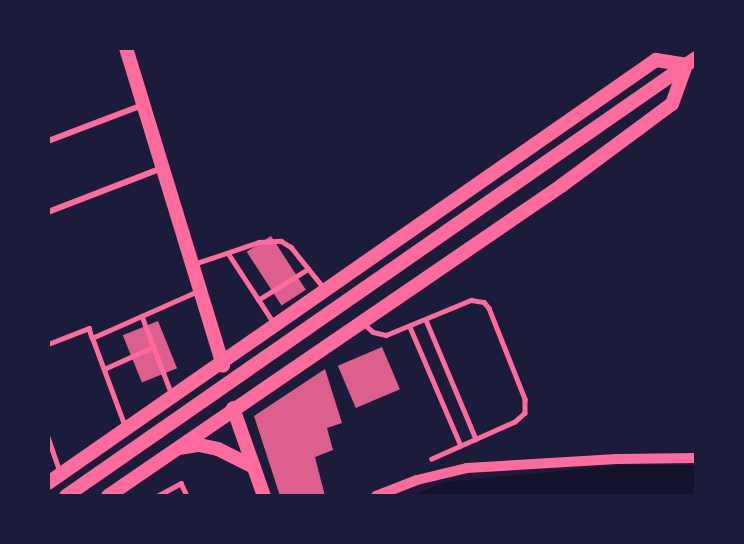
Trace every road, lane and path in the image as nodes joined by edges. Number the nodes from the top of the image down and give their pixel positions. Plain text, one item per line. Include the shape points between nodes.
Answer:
1 (126, 48) edge
2 (691, 62) edge
3 (144, 104) junction
4 (48, 141) edge
5 (163, 168) junction
6 (48, 212) edge
7 (228, 253) junction
8 (194, 264) junction
9 (308, 269) junction
10 (202, 289) junction
11 (326, 290) junction
12 (258, 300) junction
13 (142, 316) junction
14 (426, 320) junction
15 (363, 322) junction
16 (276, 327) junction
17 (410, 327) junction
18 (92, 338) junction
19 (48, 344) edge
20 (153, 347) junction
21 (223, 365) junction
22 (104, 369) junction
23 (173, 396) junction
24 (233, 408) junction
25 (126, 430) junction
26 (48, 437) edge
27 (476, 439) junction
28 (461, 446) junction
29 (174, 449) junction
30 (696, 458) edge
31 (432, 459) dead end
32 (254, 467) junction
33 (61, 475) junction
34 (48, 483) edge
35 (66, 496) edge
36 (108, 496) edge
37 (157, 496) edge
38 (188, 496) edge
39 (264, 496) edge
40 (376, 496) edge

1 - 3 main road
2 - 11 main road via 657,60
2 - 15 main road via 672,104
2 - 35 main road
3 - 4 street
3 - 5 main road
5 - 6 street
5 - 8 main road
7 - 8 lane
7 - 9 lane via 274,240 291,247
7 - 12 lane
8 - 10 main road
9 - 11 lane
9 - 12 lane
10 - 13 lane
10 - 21 main road
11 - 16 main road
12 - 16 lane
13 - 18 lane
13 - 20 lane
14 - 17 lane
14 - 27 lane
14 - 27 lane via 471,300 484,302 489,308 526,408 523,417
15 - 17 lane via 379,334
15 - 24 main road
16 - 21 main road
17 - 28 lane
18 - 19 lane via 89,328
18 - 22 lane
20 - 22 lane
20 - 23 lane
21 - 23 main road
22 - 25 lane
23 - 25 main road
24 - 29 main road
24 - 32 main road
25 - 33 main road
26 - 33 lane
27 - 28 lane
28 - 31 lane
29 - 32 main road via 199,445 218,449
29 - 36 main road
30 - 40 street via 467,468
32 - 39 main road
33 - 34 main road
37 - 38 lane via 181,483

